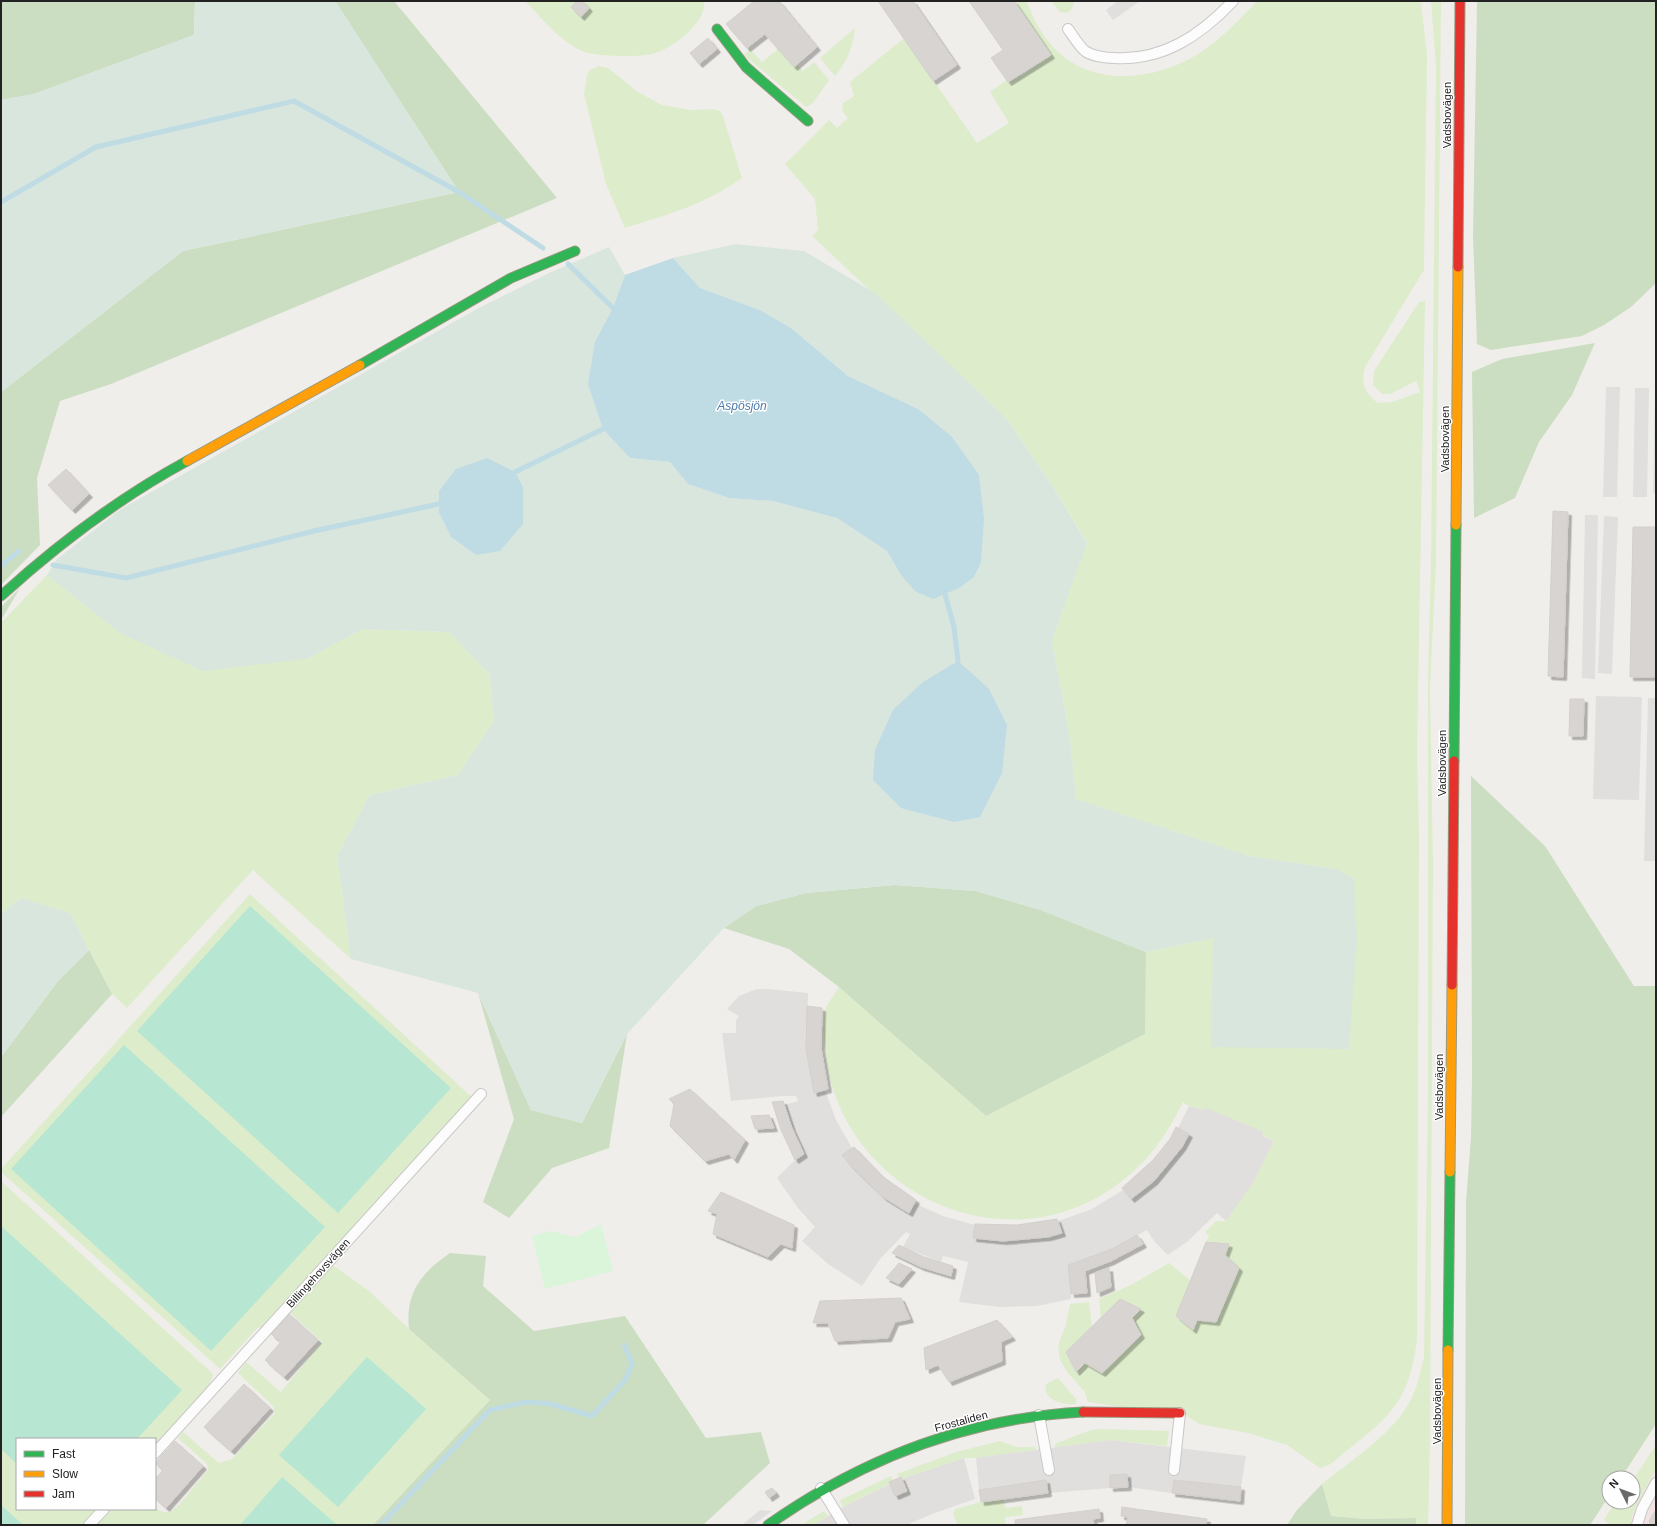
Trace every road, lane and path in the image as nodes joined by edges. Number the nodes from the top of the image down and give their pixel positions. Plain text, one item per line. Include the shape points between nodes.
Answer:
1 (1233, 1) edge
2 (1460, 1) edge
3 (717, 29) dead end
4 (1068, 29) dead end
5 (808, 121) dead end
6 (575, 251) dead end
7 (1, 596) edge
8 (481, 1094) dead end
9 (1180, 1413) joint
10 (1039, 1415) junction
11 (156, 1452) edge
12 (1049, 1470) dead end
13 (1174, 1470) dead end
14 (1656, 1483) edge
15 (821, 1488) junction
16 (103, 1510) edge
17 (89, 1525) edge
18 (768, 1525) edge
19 (844, 1525) edge
20 (1447, 1525) edge
21 (1637, 1525) edge

1 - 4 lane via 1214,21 1156,55 1132,59 1106,58 1085,51
2 - 20 main road, Vadsbovägen
3 - 5 main road via 726,45 743,64
6 - 7 main road via 511,278 165,473 99,515 34,566
8 - 11 lane, Billingehovsvägen
9 - 10 main road, Frostaliden via 1081,1412
9 - 13 lane
10 - 12 lane
10 - 15 main road, Frostaliden via 935,1440 878,1461
14 - 21 lane via 1642,1509
15 - 18 main road, Frostaliden
15 - 19 lane
16 - 17 lane

